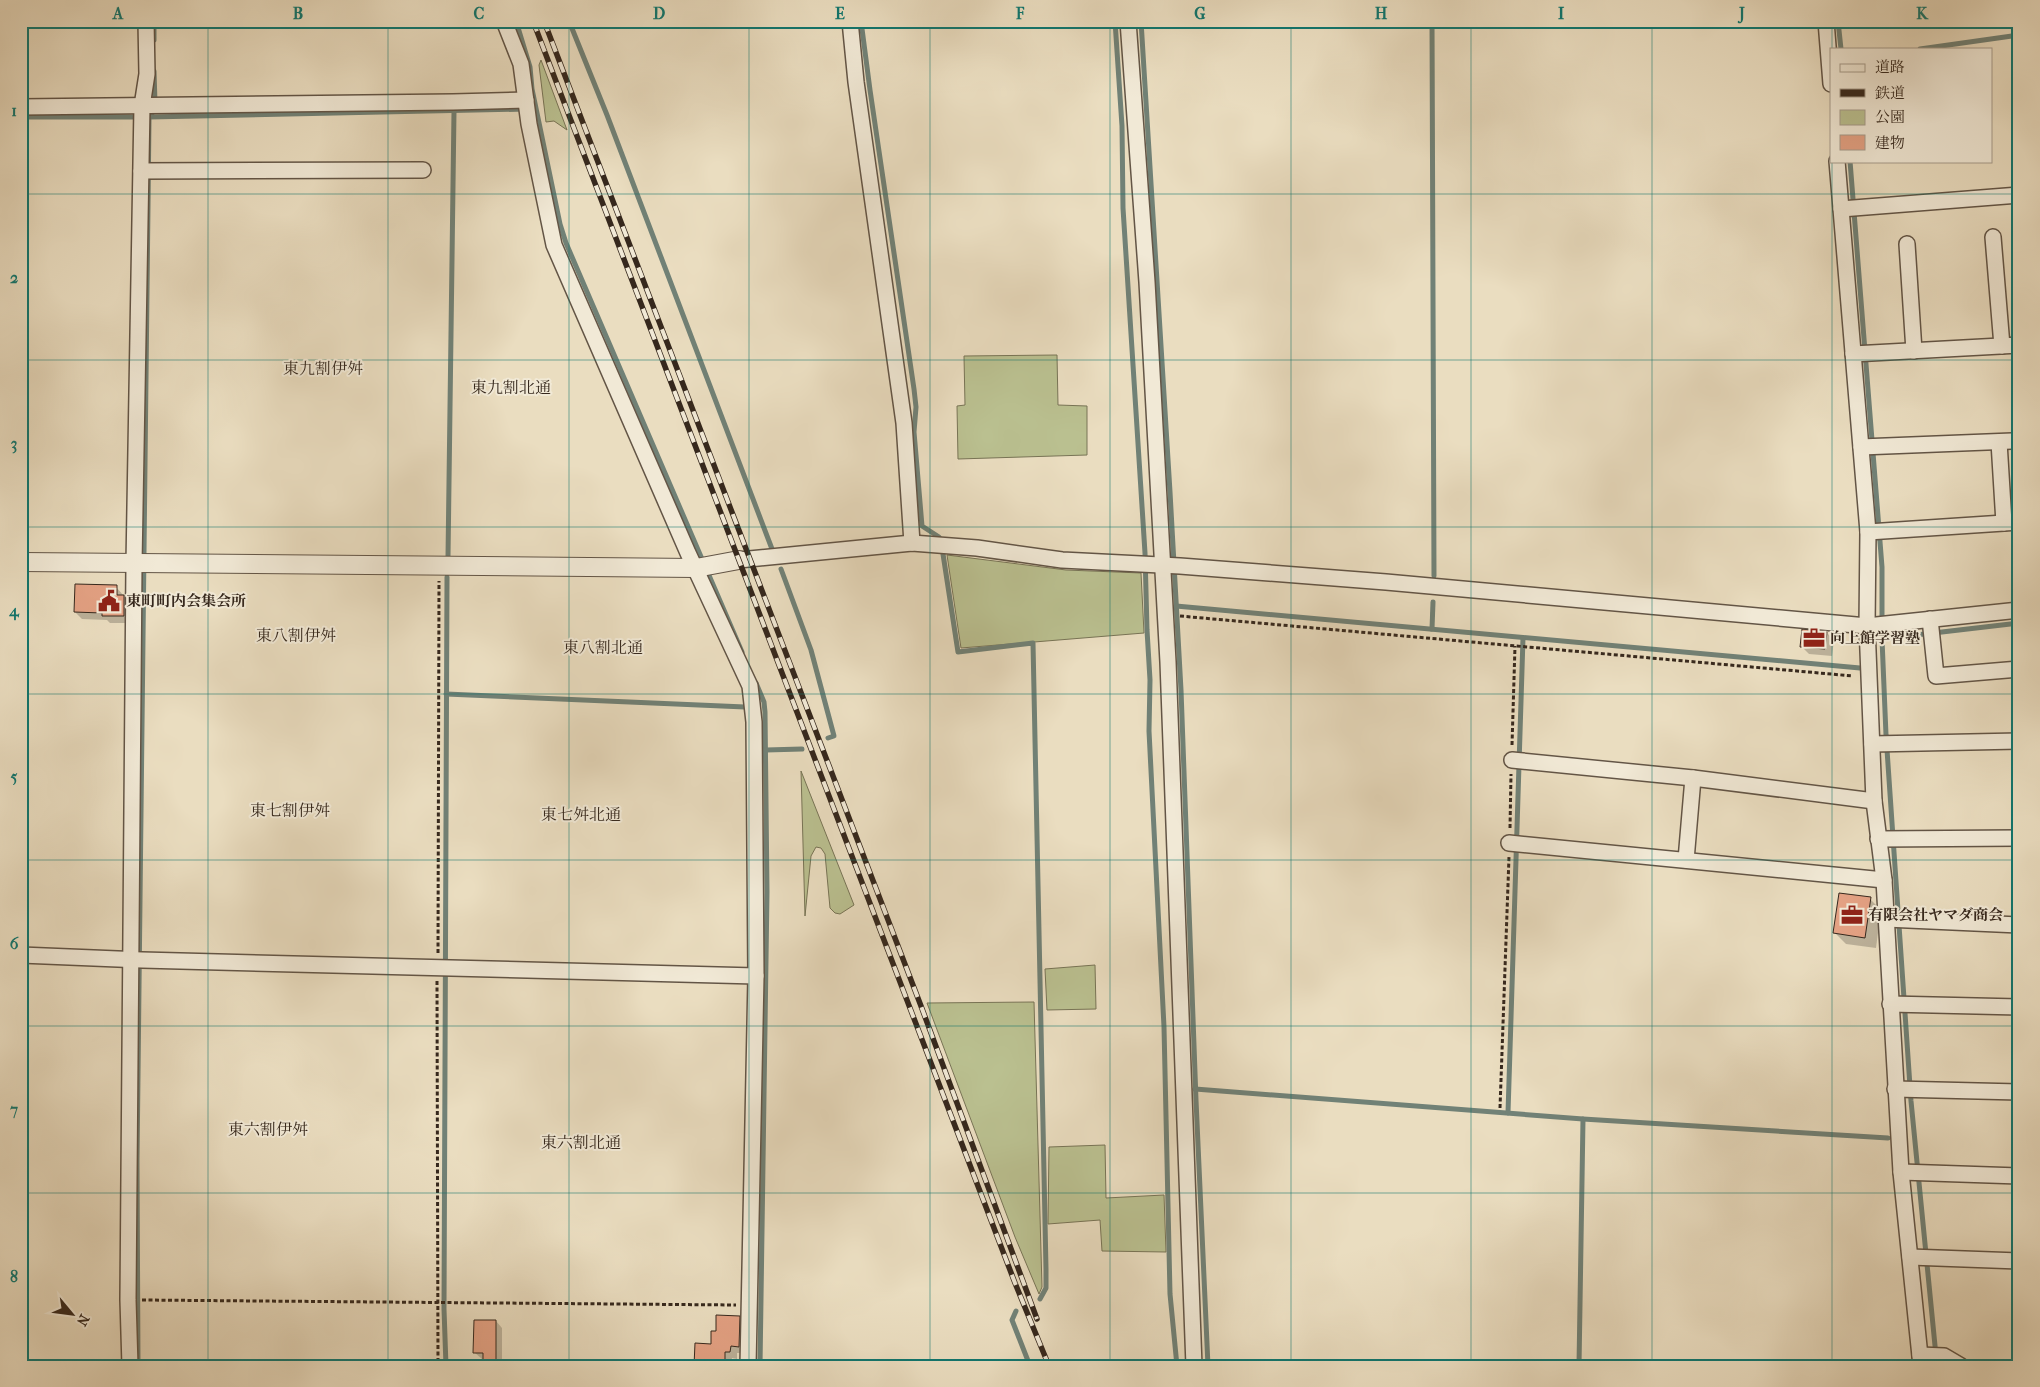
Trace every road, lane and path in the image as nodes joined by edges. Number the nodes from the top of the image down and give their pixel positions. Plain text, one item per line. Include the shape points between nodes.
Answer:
1 (146, 21) edge
2 (504, 21) edge
3 (850, 21) edge
4 (1128, 21) edge
5 (1826, 21) edge
6 (1830, 71) edge
7 (527, 106) junction
8 (21, 107) edge
9 (142, 113) junction
10 (1837, 162) edge
11 (423, 170) dead end
12 (146, 171) junction
13 (2019, 195) edge
14 (1850, 208) junction
15 (1993, 236) dead end
16 (1907, 244) dead end
17 (2019, 345) edge
18 (2002, 346) junction
19 (1914, 351) junction
20 (1862, 354) junction
21 (1869, 447) junction
22 (2011, 523) edge
23 (1875, 532) junction
24 (912, 543) junction
25 (744, 560) joint
26 (21, 562) edge
27 (141, 564) junction
28 (1161, 566) junction
29 (703, 567) junction
30 (439, 568) junction
31 (2019, 610) edge
32 (1186, 616) dead end
33 (1879, 625) junction
34 (1931, 628) junction
35 (1515, 646) junction
36 (2019, 669) edge
37 (1869, 678) junction
38 (2019, 741) edge
39 (1882, 744) junction
40 (1517, 761) junction
41 (1693, 778) junction
42 (1874, 801) junction
43 (2019, 838) edge
44 (1889, 839) junction
45 (1514, 843) junction
46 (1686, 860) junction
47 (1884, 880) junction
48 (1895, 919) junction
49 (2019, 925) edge
50 (21, 955) edge
51 (136, 959) junction
52 (443, 968) junction
53 (756, 976) junction
54 (1901, 1004) junction
55 (2019, 1007) edge
56 (1906, 1090) junction
57 (2019, 1092) edge
58 (1500, 1108) dead end
59 (1912, 1173) junction
60 (2019, 1176) edge
61 (1914, 1257) junction
62 (2019, 1261) edge
63 (144, 1300) dead end
64 (438, 1302) junction
65 (749, 1305) junction
66 (1928, 1358) edge
67 (130, 1366) edge
68 (438, 1366) edge
69 (748, 1366) edge
70 (1194, 1366) edge
71 (1961, 1366) edge

1 - 9 street via 147,74
2 - 7 street via 521,64
3 - 24 street via 904,423
4 - 28 street via 1147,292
5 - 6 street
7 - 9 street via 453,102
7 - 29 street via 554,245 594,340
8 - 9 street
9 - 12 street
10 - 14 street
11 - 12 street
12 - 27 street
13 - 14 street
14 - 20 street
15 - 18 street
16 - 19 street
17 - 18 street
18 - 19 street
19 - 20 street
20 - 21 street
21 - 22 street via 2006,441
21 - 23 street
22 - 23 street
23 - 33 street
24 - 25 street
24 - 28 street via 1062,560
25 - 29 street
26 - 27 street
27 - 30 street
27 - 51 street
28 - 33 street
28 - 70 street
29 - 30 street
29 - 53 street via 750,686 754,722
30 - 52 path
31 - 34 street
32 - 35 path
33 - 34 street
33 - 37 street
34 - 36 street via 1936,676
35 - 37 path
35 - 40 path
37 - 39 street
38 - 39 street
39 - 42 street
40 - 41 street
40 - 45 path
41 - 42 street
41 - 46 street
42 - 44 street
43 - 44 street
44 - 47 street
45 - 46 street
45 - 58 path
46 - 47 street
47 - 48 street
48 - 49 street
48 - 54 street
50 - 51 street
51 - 52 street
51 - 67 street via 128,1300
52 - 53 street
52 - 64 path
53 - 65 street
54 - 55 street
54 - 56 street
56 - 57 street
56 - 59 street
59 - 60 street
59 - 61 street
61 - 62 street
61 - 66 street
63 - 64 path
64 - 65 path
64 - 68 path
65 - 69 street
66 - 71 street

